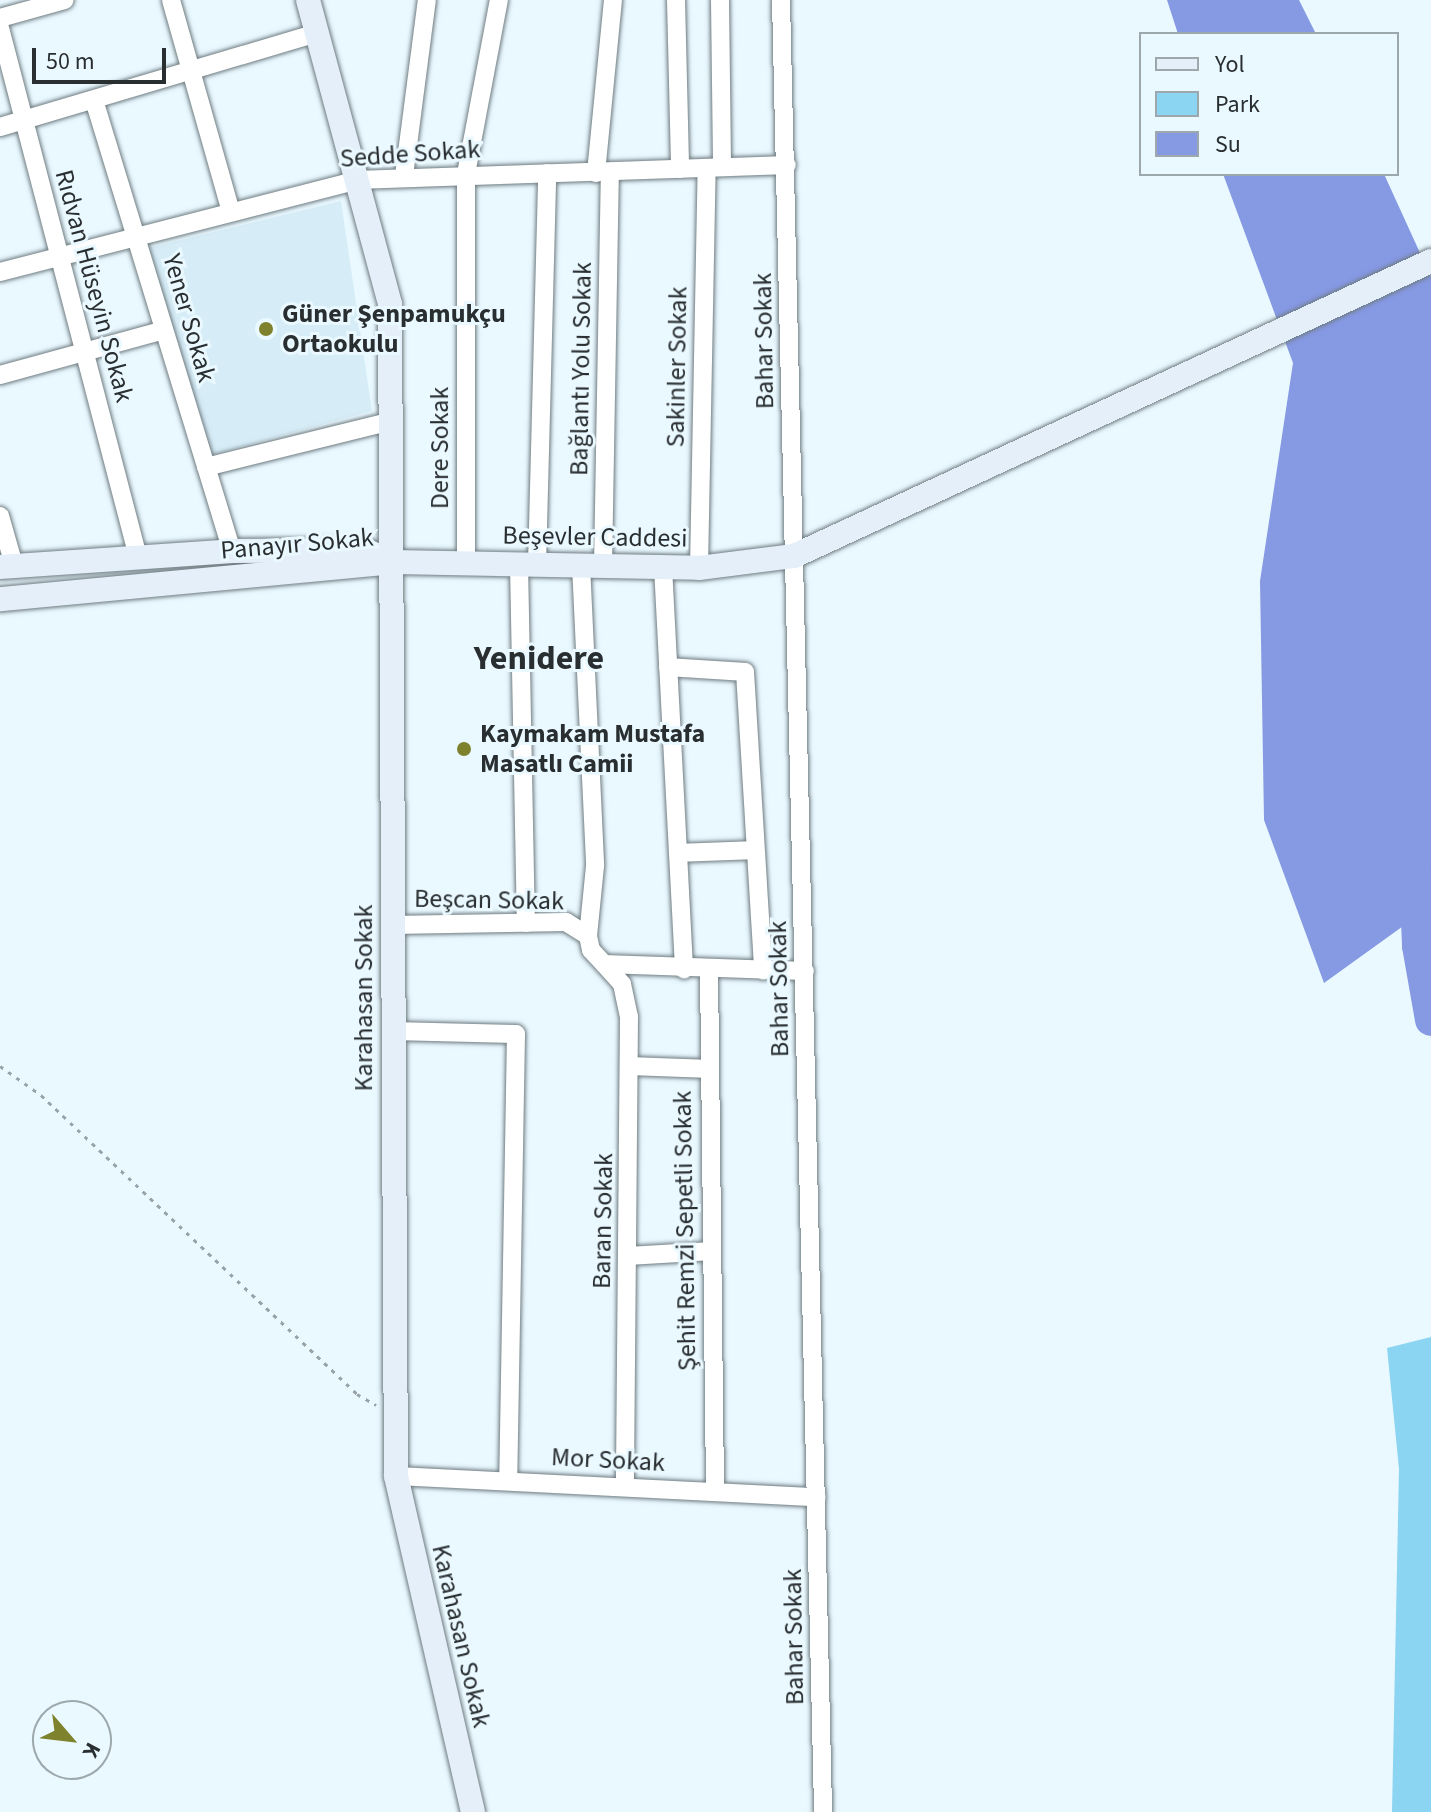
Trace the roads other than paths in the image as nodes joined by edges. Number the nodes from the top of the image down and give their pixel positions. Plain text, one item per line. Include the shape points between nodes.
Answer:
1 (65, 0) edge
2 (171, 0) edge
3 (308, 0) edge
4 (427, 0) edge
5 (499, 0) edge
6 (613, 0) edge
7 (676, 0) edge
8 (720, 0) edge
9 (781, 0) edge
10 (0, 18) edge
11 (0, 28) edge
12 (317, 33) junction
13 (191, 71) junction
14 (94, 100) junction
15 (24, 121) junction
16 (0, 127) edge
17 (787, 165) junction
18 (714, 168) junction
19 (680, 169) junction
20 (603, 172) junction
21 (547, 173) junction
22 (466, 174) junction
23 (404, 176) junction
24 (358, 180) junction
25 (231, 212) junction
26 (138, 237) junction
27 (61, 256) junction
28 (1431, 261) edge
29 (0, 272) edge
30 (164, 330) junction
31 (85, 351) junction
32 (0, 375) edge
33 (392, 421) junction
34 (206, 467) junction
35 (0, 516) edge
36 (232, 551) junction
37 (794, 556) junction
38 (138, 557) junction
39 (394, 562) junction
40 (466, 562) junction
41 (528, 564) junction
42 (7, 566) edge
43 (592, 566) junction
44 (663, 567) junction
45 (699, 568) junction
46 (0, 599) edge
47 (668, 667) junction
48 (755, 850) junction
49 (678, 853) junction
50 (526, 923) junction
51 (391, 925) junction
52 (588, 936) junction
53 (604, 964) junction
54 (684, 969) junction
55 (709, 969) junction
56 (763, 970) junction
57 (805, 971) junction
58 (391, 1031) junction
59 (631, 1066) junction
60 (709, 1069) junction
61 (712, 1251) junction
62 (628, 1256) junction
63 (396, 1476) junction
64 (508, 1481) junction
65 (625, 1487) junction
66 (715, 1492) junction
67 (816, 1497) junction
68 (473, 1812) edge
69 (823, 1812) edge

1 - 10 street
2 - 13 street
3 - 12 street, Karahasan Sokak
4 - 23 street
5 - 22 street, Dere Sokak
6 - 20 street, Bağlantı Yolu Sokak
7 - 19 street
8 - 18 street, Sakinler Sokak
9 - 17 street, Bahar Sokak
11 - 15 street, Rıdvan Hüseyin Sokak
12 - 13 street
12 - 24 street, Karahasan Sokak
13 - 14 street
13 - 25 street
14 - 15 street
14 - 26 street, Yener Sokak
15 - 16 street
15 - 27 street, Rıdvan Hüseyin Sokak
17 - 18 street, Sedde Sokak
17 - 37 street, Bahar Sokak
18 - 19 street, Sedde Sokak
18 - 45 street, Sakinler Sokak
19 - 20 street, Sedde Sokak
20 - 21 street, Sedde Sokak
20 - 43 street, Bağlantı Yolu Sokak
21 - 22 street, Sedde Sokak
21 - 41 street
22 - 23 street, Sedde Sokak
22 - 40 street, Dere Sokak
23 - 24 street, Sedde Sokak
24 - 25 street, Sedde Sokak
24 - 33 street, Karahasan Sokak via 390,304
25 - 26 street, Sedde Sokak
26 - 27 street, Sedde Sokak
26 - 30 street, Yener Sokak
27 - 29 street, Sedde Sokak
27 - 31 street, Rıdvan Hüseyin Sokak
28 - 37 street, Beşevler Caddesi via 1097,411
30 - 31 street
30 - 34 street, Yener Sokak
31 - 32 street
31 - 38 street, Rıdvan Hüseyin Sokak
33 - 34 street
33 - 39 street, Karahasan Sokak
34 - 36 street, Yener Sokak
35 - 42 street
36 - 38 street, Panayır Sokak
36 - 39 street, Panayır Sokak via 364,550
37 - 45 street, Beşevler Caddesi
37 - 57 street, Bahar Sokak
38 - 42 street, Panayır Sokak
39 - 40 street, Beşevler Caddesi
39 - 46 street, Panayır Sokak
39 - 51 street, Karahasan Sokak
40 - 41 street, Beşevler Caddesi
41 - 43 street, Beşevler Caddesi
41 - 50 street
43 - 44 street, Beşevler Caddesi
43 - 52 street, Bağlantı Yolu Sokak via 595,866
44 - 45 street, Beşevler Caddesi
44 - 47 street
47 - 48 street, Bahar Sokak via 745,672
47 - 49 street
48 - 49 street
48 - 56 street, Bahar Sokak
49 - 54 street
50 - 51 street, Beşcan Sokak
50 - 52 street, Beşcan Sokak via 566,922
51 - 58 street, Karahasan Sokak
52 - 53 street, Beşcan Sokak via 591,950
53 - 54 street
53 - 59 street, Baran Sokak via 622,984
54 - 55 street
55 - 56 street
55 - 60 street, Şehit Remzi Sepetli Sokak
56 - 57 street
57 - 67 street, Bahar Sokak
58 - 63 street, Karahasan Sokak
58 - 64 street via 516,1034
59 - 60 street
59 - 62 street, Baran Sokak
60 - 61 street, Şehit Remzi Sepetli Sokak
61 - 62 street
61 - 66 street, Şehit Remzi Sepetli Sokak
62 - 65 street, Baran Sokak
63 - 64 street, Mor Sokak
63 - 68 street, Karahasan Sokak
64 - 65 street, Mor Sokak
65 - 66 street, Mor Sokak
66 - 67 street, Mor Sokak
67 - 69 street, Bahar Sokak

